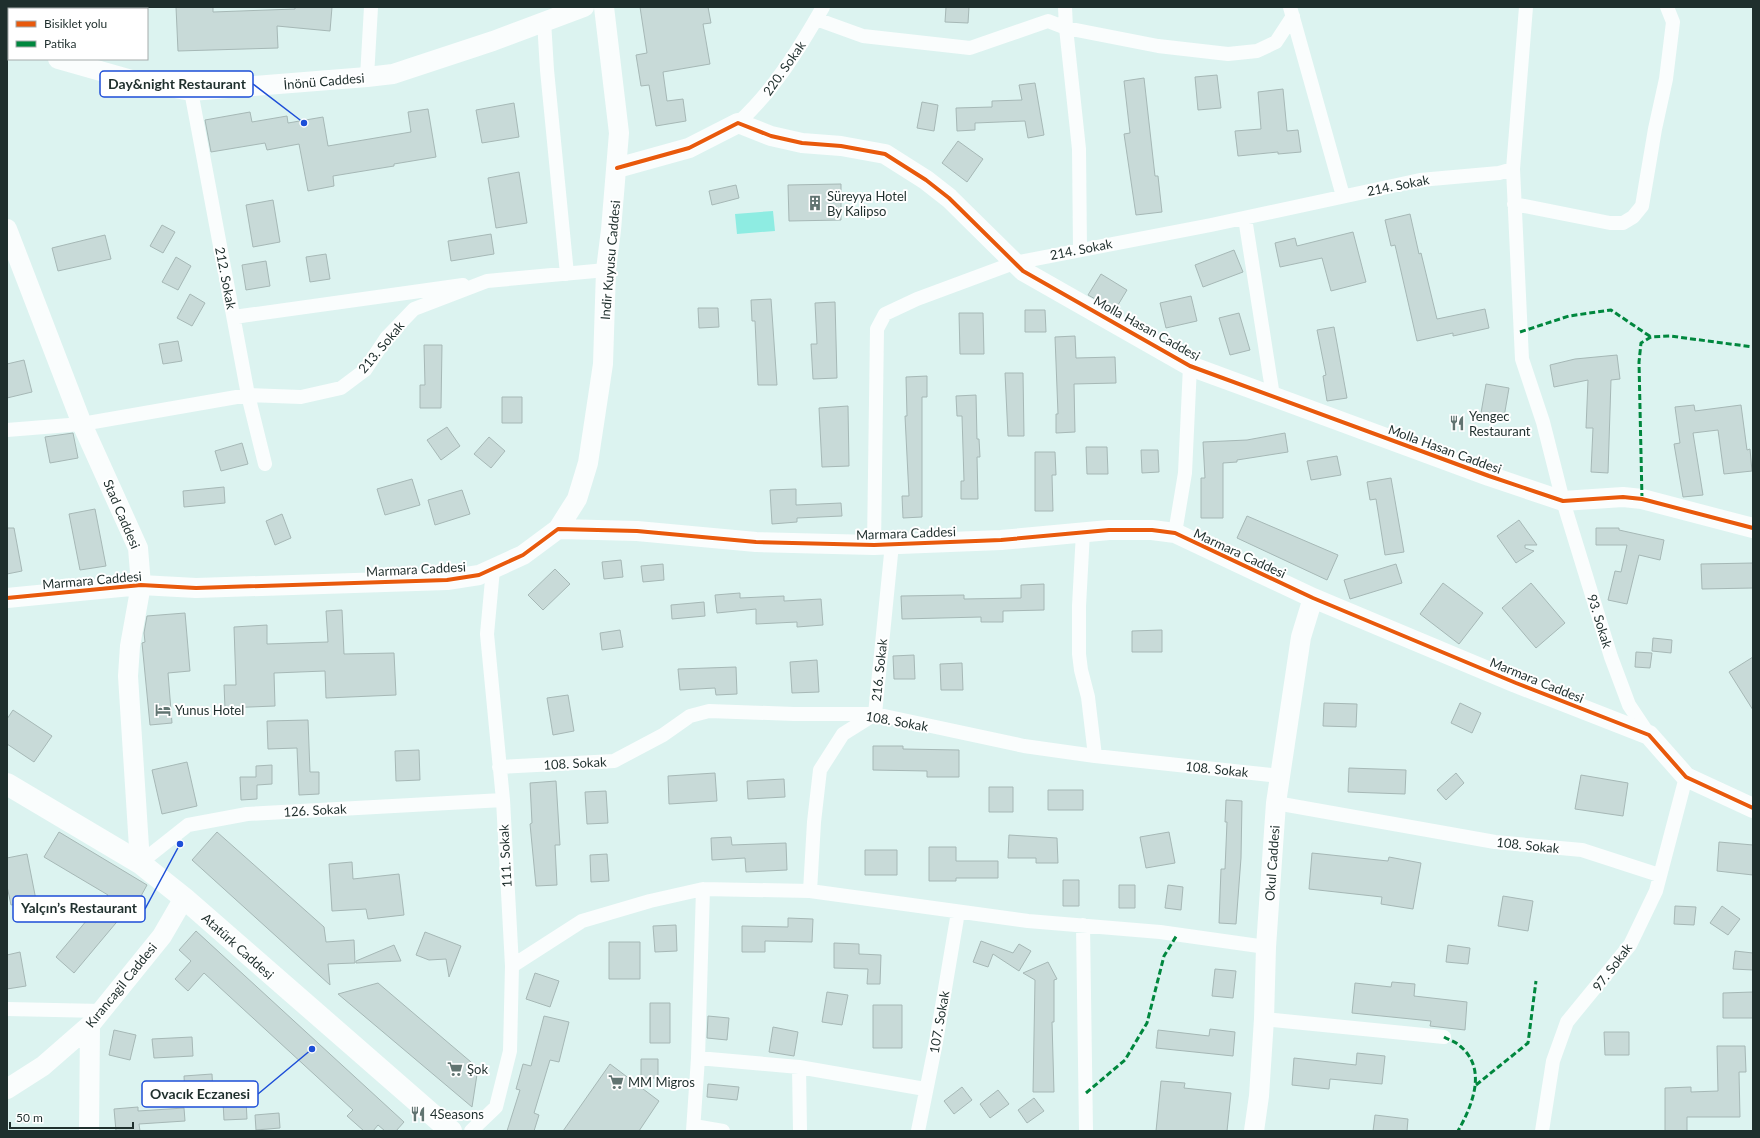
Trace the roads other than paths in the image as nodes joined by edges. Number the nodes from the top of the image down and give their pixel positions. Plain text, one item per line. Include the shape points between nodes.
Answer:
1 (371, 7) edge
2 (584, 7) edge
3 (604, 7) edge
4 (1065, 7) edge
5 (1526, 7) edge
6 (1667, 7) edge
7 (1291, 12) edge
8 (820, 13) edge
9 (544, 21) junction
10 (1066, 28) junction
11 (62, 60) edge
12 (367, 77) junction
13 (191, 91) junction
14 (738, 123) junction
15 (617, 168) junction
16 (1513, 169) junction
17 (1343, 196) junction
18 (1514, 204) junction
19 (1245, 218) junction
20 (7, 229) edge
21 (1080, 249) junction
22 (1014, 263) junction
23 (606, 270) junction
24 (567, 274) junction
25 (487, 281) junction
26 (234, 317) junction
27 (1190, 366) junction
28 (248, 395) junction
29 (1273, 396) junction
30 (82, 424) junction
31 (7, 430) edge
32 (265, 464) dead end
33 (1564, 501) junction
34 (1753, 528) edge
35 (558, 529) junction
36 (1083, 532) junction
37 (1175, 533) junction
38 (883, 545) junction
39 (493, 569) junction
40 (141, 585) junction
41 (7, 598) edge
42 (1313, 598) junction
43 (875, 714) junction
44 (1649, 735) junction
45 (1095, 756) junction
46 (499, 767) junction
47 (1280, 776) junction
48 (1686, 777) junction
49 (7, 784) edge
50 (503, 800) junction
51 (1276, 803) junction
52 (1753, 808) edge
53 (140, 863) junction
54 (1660, 875) junction
55 (702, 889) junction
56 (810, 891) junction
57 (184, 898) junction
58 (958, 912) junction
59 (1083, 925) junction
60 (1266, 947) junction
61 (512, 966) junction
62 (7, 1010) edge
63 (96, 1018) junction
64 (1264, 1019) junction
65 (1444, 1037) dead end
66 (698, 1058) junction
67 (799, 1067) junction
68 (7, 1089) edge
69 (925, 1090) junction
70 (693, 1129) edge
71 (89, 1131) edge
72 (451, 1131) edge
73 (471, 1131) edge
74 (722, 1131) edge
75 (800, 1131) edge
76 (918, 1131) edge
77 (1086, 1131) edge
78 (1254, 1131) edge
79 (1542, 1131) edge

1 - 12 street
2 - 9 street, İnönü Caddesi
3 - 15 street, Indir Kuyusu Caddesi via 619,133
4 - 10 street
5 - 16 street, 93. Sokak
6 - 18 street via 1673,22 1666,79 1642,206 1633,217 1623,223 1610,223
7 - 10 street via 1276,42 1257,51 1228,54 1158,46
7 - 17 street
8 - 10 street via 863,36 970,48 1048,21
8 - 14 street, 220. Sokak via 801,46 759,104
9 - 12 street, İnönü Caddesi via 393,74
9 - 24 street
10 - 21 street via 1079,149
11 - 13 street, İnönü Caddesi via 132,80
12 - 13 street, İnönü Caddesi
13 - 26 street, 212. Sokak
14 - 15 street via 689,148
14 - 22 street, Molla Hasan Caddesi via 771,136 802,143 841,146 885,154 926,180 948,198
15 - 23 street, Indir Kuyusu Caddesi
16 - 17 street, 214. Sokak via 1420,180
16 - 18 street, 93. Sokak
17 - 19 street, 214. Sokak
18 - 33 street, 93. Sokak via 1522,359 1543,422
19 - 21 street, 214. Sokak
19 - 29 street
20 - 30 street, Stad Caddesi
21 - 22 street, 214. Sokak
22 - 27 street, Molla Hasan Caddesi via 1023,271
22 - 38 street, 214. Sokak via 917,299 885,314 878,329
23 - 24 street, 213. Sokak
23 - 35 street, Indir Kuyusu Caddesi via 603,364 588,463 578,499
24 - 25 street, 213. Sokak
25 - 26 street
25 - 28 street, 213. Sokak via 414,309 387,337 365,370 341,388 301,397
26 - 28 street, 212. Sokak
27 - 29 street, Molla Hasan Caddesi
27 - 37 street via 1185,473
28 - 30 street, 213. Sokak
28 - 32 street, 212. Sokak
29 - 33 street, Molla Hasan Caddesi via 1481,474
30 - 31 street, 213. Sokak
30 - 40 street, Stad Caddesi via 138,548
33 - 34 street, Molla Hasan Caddesi via 1623,497 1642,499
33 - 44 street, 93. Sokak via 1611,657 1629,705
35 - 38 street, Marmara Caddesi via 637,531 756,542
35 - 39 street, Marmara Caddesi via 523,554
36 - 37 street, Marmara Caddesi via 1152,530
36 - 38 street, Marmara Caddesi via 1001,540
36 - 45 street via 1079,654 1088,697
37 - 42 street, Marmara Caddesi
38 - 43 street, 216. Sokak
39 - 40 street, Marmara Caddesi via 479,575 447,580 196,588
39 - 46 street, 111. Sokak via 487,634
40 - 41 street, Marmara Caddesi
40 - 53 street, Stad Caddesi via 130,646 128,676
42 - 44 street, Marmara Caddesi via 1516,683
42 - 47 street, Okul Caddesi via 1301,636
43 - 45 street, 108. Sokak via 1024,746
43 - 46 street, 108. Sokak via 709,711 690,716 663,735 614,761
43 - 56 street, 216. Sokak via 843,734 820,770
44 - 48 street, Marmara Caddesi
45 - 47 street, 108. Sokak
46 - 50 street, 111. Sokak
47 - 51 street, Okul Caddesi
48 - 52 street, Marmara Caddesi
48 - 54 street, 97. Sokak
49 - 53 main road, Atatürk Caddesi
50 - 53 street, 126. Sokak via 247,814 188,825
50 - 61 street, 111. Sokak
51 - 54 street, 108. Sokak via 1495,842 1582,850
51 - 60 street, Okul Caddesi
53 - 57 main road, Atatürk Caddesi
54 - 79 street, 97. Sokak via 1656,891 1630,945 1567,1022 1553,1061
55 - 56 street
55 - 61 street via 650,901 582,922
55 - 66 street
56 - 58 street
57 - 63 street, Kırancagil Caddesi via 162,936
57 - 72 main road, Atatürk Caddesi
58 - 59 street
58 - 69 street, 107. Sokak via 936,1042
59 - 60 street via 1160,932
59 - 77 street
60 - 64 street, Okul Caddesi
61 - 73 street, 111. Sokak via 510,1051 496,1107
62 - 63 street
63 - 68 street, Kırancagil Caddesi via 43,1066
63 - 71 street
64 - 65 street
64 - 78 street, Okul Caddesi
66 - 67 street
66 - 70 street
67 - 69 street
67 - 75 street
69 - 76 street, 107. Sokak
70 - 74 street

